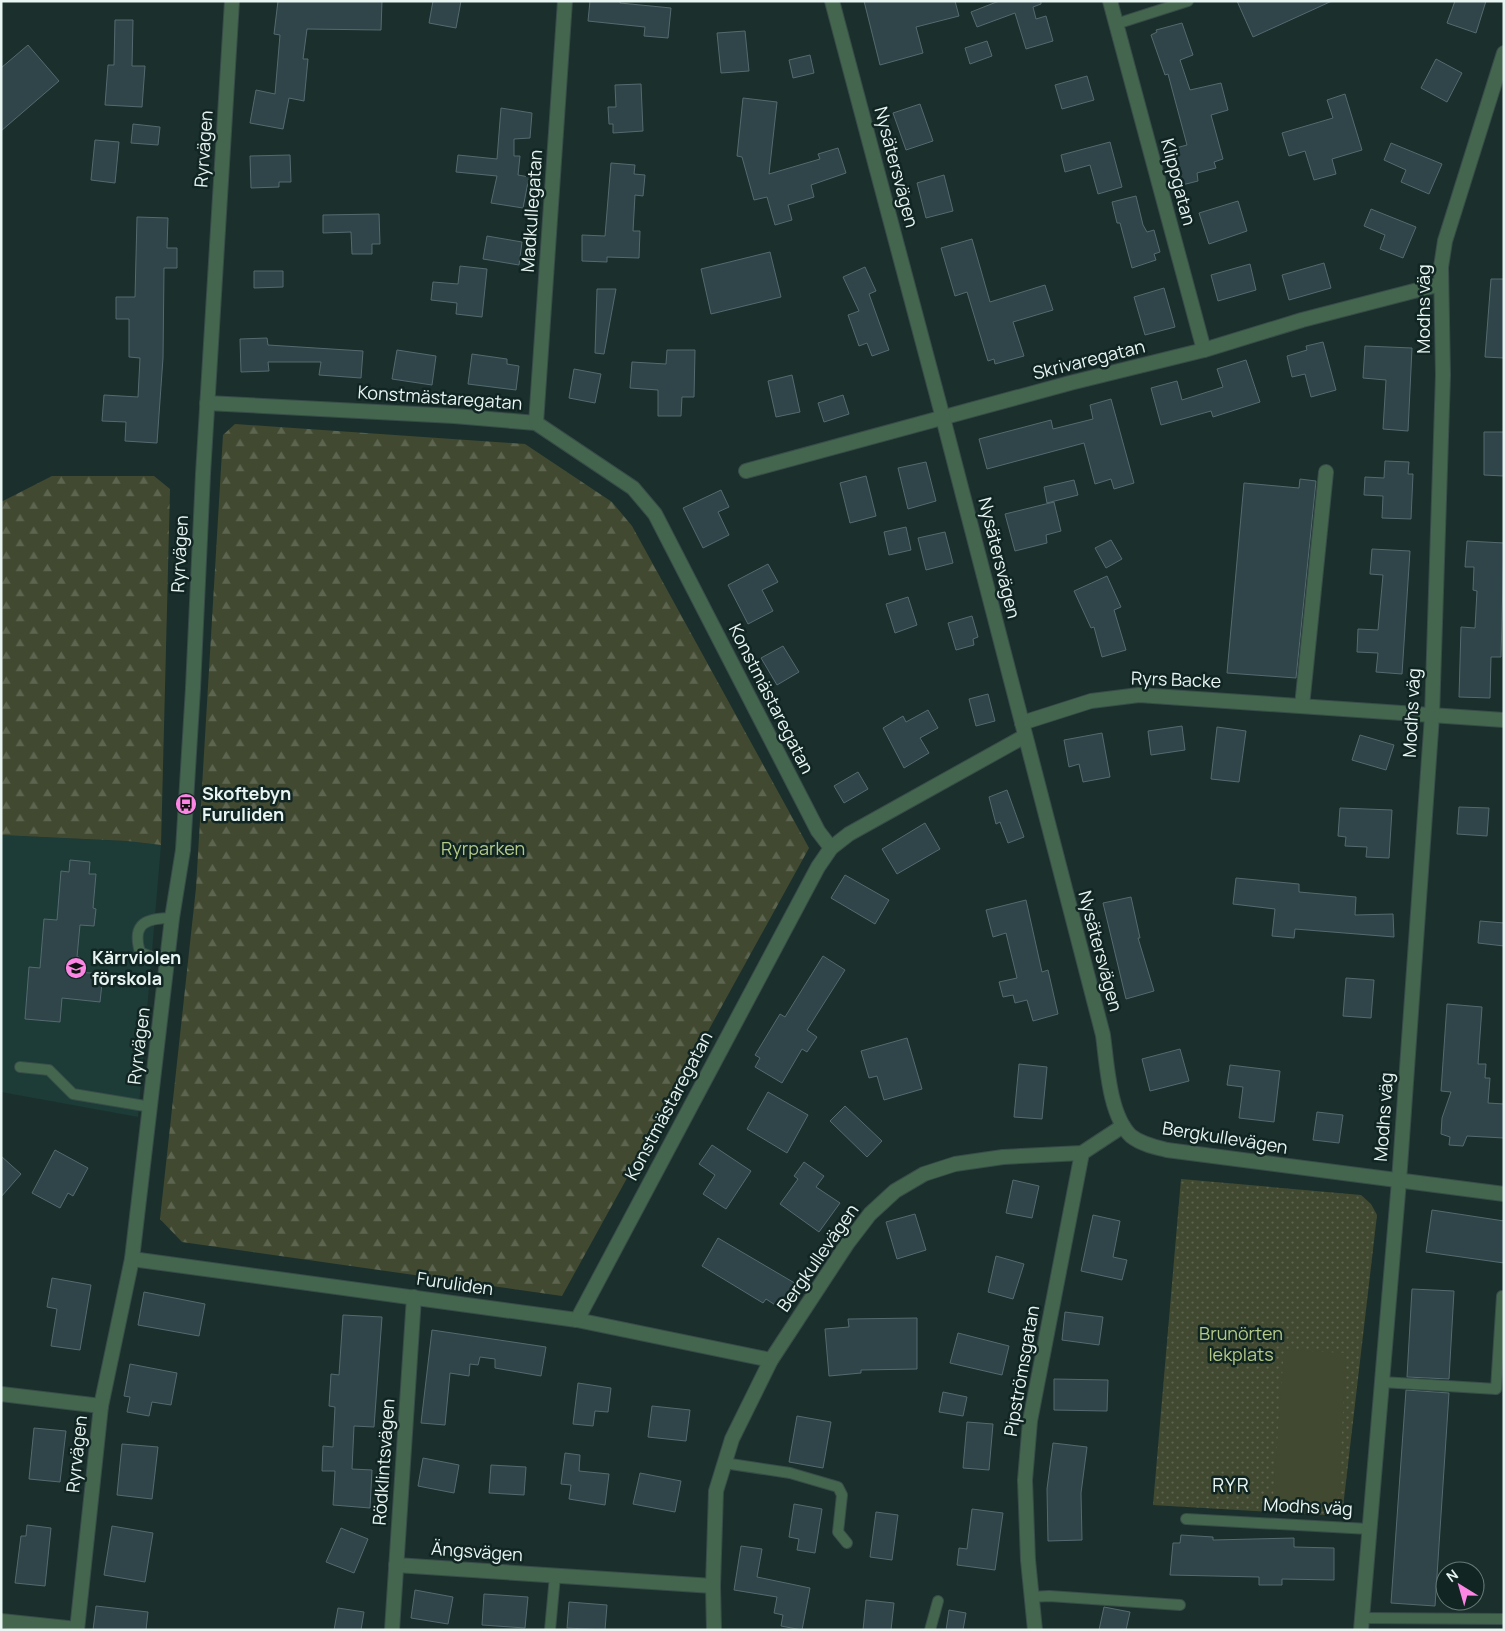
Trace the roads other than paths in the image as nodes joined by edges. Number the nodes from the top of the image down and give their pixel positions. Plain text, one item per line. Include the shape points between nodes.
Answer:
1 (232, 1) edge
2 (565, 1) edge
3 (832, 1) edge
4 (1110, 1) edge
5 (1188, 1) edge
6 (1116, 24) junction
7 (1504, 53) edge
8 (1441, 284) junction
9 (1204, 350) junction
10 (208, 404) junction
11 (943, 418) junction
12 (536, 423) junction
13 (746, 471) dead end
14 (1326, 472) dead end
15 (1302, 706) junction
16 (1432, 716) junction
17 (1504, 720) edge
18 (1023, 729) junction
19 (831, 848) junction
20 (172, 918) junction
21 (168, 960) junction
22 (20, 1067) dead end
23 (151, 1107) junction
24 (1123, 1126) junction
25 (1082, 1153) junction
26 (1398, 1180) junction
27 (1504, 1194) edge
28 (132, 1259) junction
29 (1502, 1296) dead end
30 (414, 1297) junction
31 (577, 1320) junction
32 (771, 1360) junction
33 (1382, 1382) junction
34 (1, 1394) edge
35 (101, 1406) junction
36 (724, 1463) junction
37 (1186, 1519) dead end
38 (1370, 1529) junction
39 (847, 1542) dead end
40 (396, 1565) junction
41 (555, 1576) junction
42 (713, 1586) junction
43 (1031, 1597) junction
44 (938, 1602) dead end
45 (1180, 1605) dead end
46 (1504, 1619) edge
47 (1, 1621) edge
48 (1362, 1624) edge
49 (77, 1629) edge
50 (392, 1630) edge
51 (550, 1630) edge
52 (714, 1630) edge
53 (930, 1630) edge
54 (1035, 1630) edge

1 - 10 street, Ryrvägen
2 - 12 street, Madkullegatan
3 - 11 street, Nysätersvägen
4 - 6 street, Klippgatan
5 - 6 lane
6 - 9 street, Klippgatan
7 - 8 street, Modhs väg via 1446,241
8 - 9 street, Skrivaregatan via 1302,320
8 - 16 street, Modhs väg via 1443,375
9 - 11 street, Skrivaregatan
10 - 12 street, Konstmästaregatan
10 - 20 street, Ryrvägen via 187,785
11 - 13 street, Skrivaregatan
11 - 18 street, Nysätersvägen
12 - 19 street, Konstmästaregatan via 633,488 655,514 818,831
14 - 15 street
15 - 16 street, Ryrs Backe
15 - 18 street, Ryrs Backe via 1139,695 1091,701
16 - 17 street, Ryrs Backe
16 - 26 street, Modhs väg
18 - 19 street, Ryrs Backe
18 - 24 street, Nysätersvägen via 1102,1035 1115,1108
19 - 31 street, Konstmästaregatan via 813,876
20 - 21 street, Ryrvägen
20 - 21 lane via 151,918 144,922 137,943 140,952
21 - 23 street, Ryrvägen
22 - 23 lane, Ryrvägen via 49,1070 73,1094
23 - 28 street, Ryrvägen
24 - 25 street
24 - 26 street, Bergkullevägen via 1132,1137 1167,1150
25 - 32 street, Bergkullevägen via 1003,1157 955,1164 924,1174 895,1191 870,1214 847,1244
25 - 43 street, Pipströmsgatan via 1030,1421 1025,1480
26 - 27 street, Bergkullevägen
26 - 33 street, Modhs väg
28 - 30 street, Furuliden
28 - 35 street, Ryrvägen
29 - 33 lane via 1496,1389
30 - 31 street, Furuliden
30 - 40 street, Rödklintsvägen
31 - 32 street, Furuliden
32 - 36 street, Bergkullevägen via 736,1430
33 - 38 street, Modhs väg
34 - 35 street
35 - 49 street, Ryrvägen
36 - 39 lane via 790,1473 838,1487 842,1496 838,1532
36 - 42 street, Bergkullevägen via 716,1491
37 - 38 lane, Modhs väg
38 - 48 street, Modhs väg
40 - 41 street, Ängsvägen
40 - 50 street, Rödklintsvägen
41 - 42 street, Ängsvägen
41 - 51 lane
42 - 52 street, Bergkullevägen
43 - 45 lane
43 - 54 street, Pipströmsgatan
44 - 53 lane
46 - 48 lane, Modhs väg
47 - 49 street

